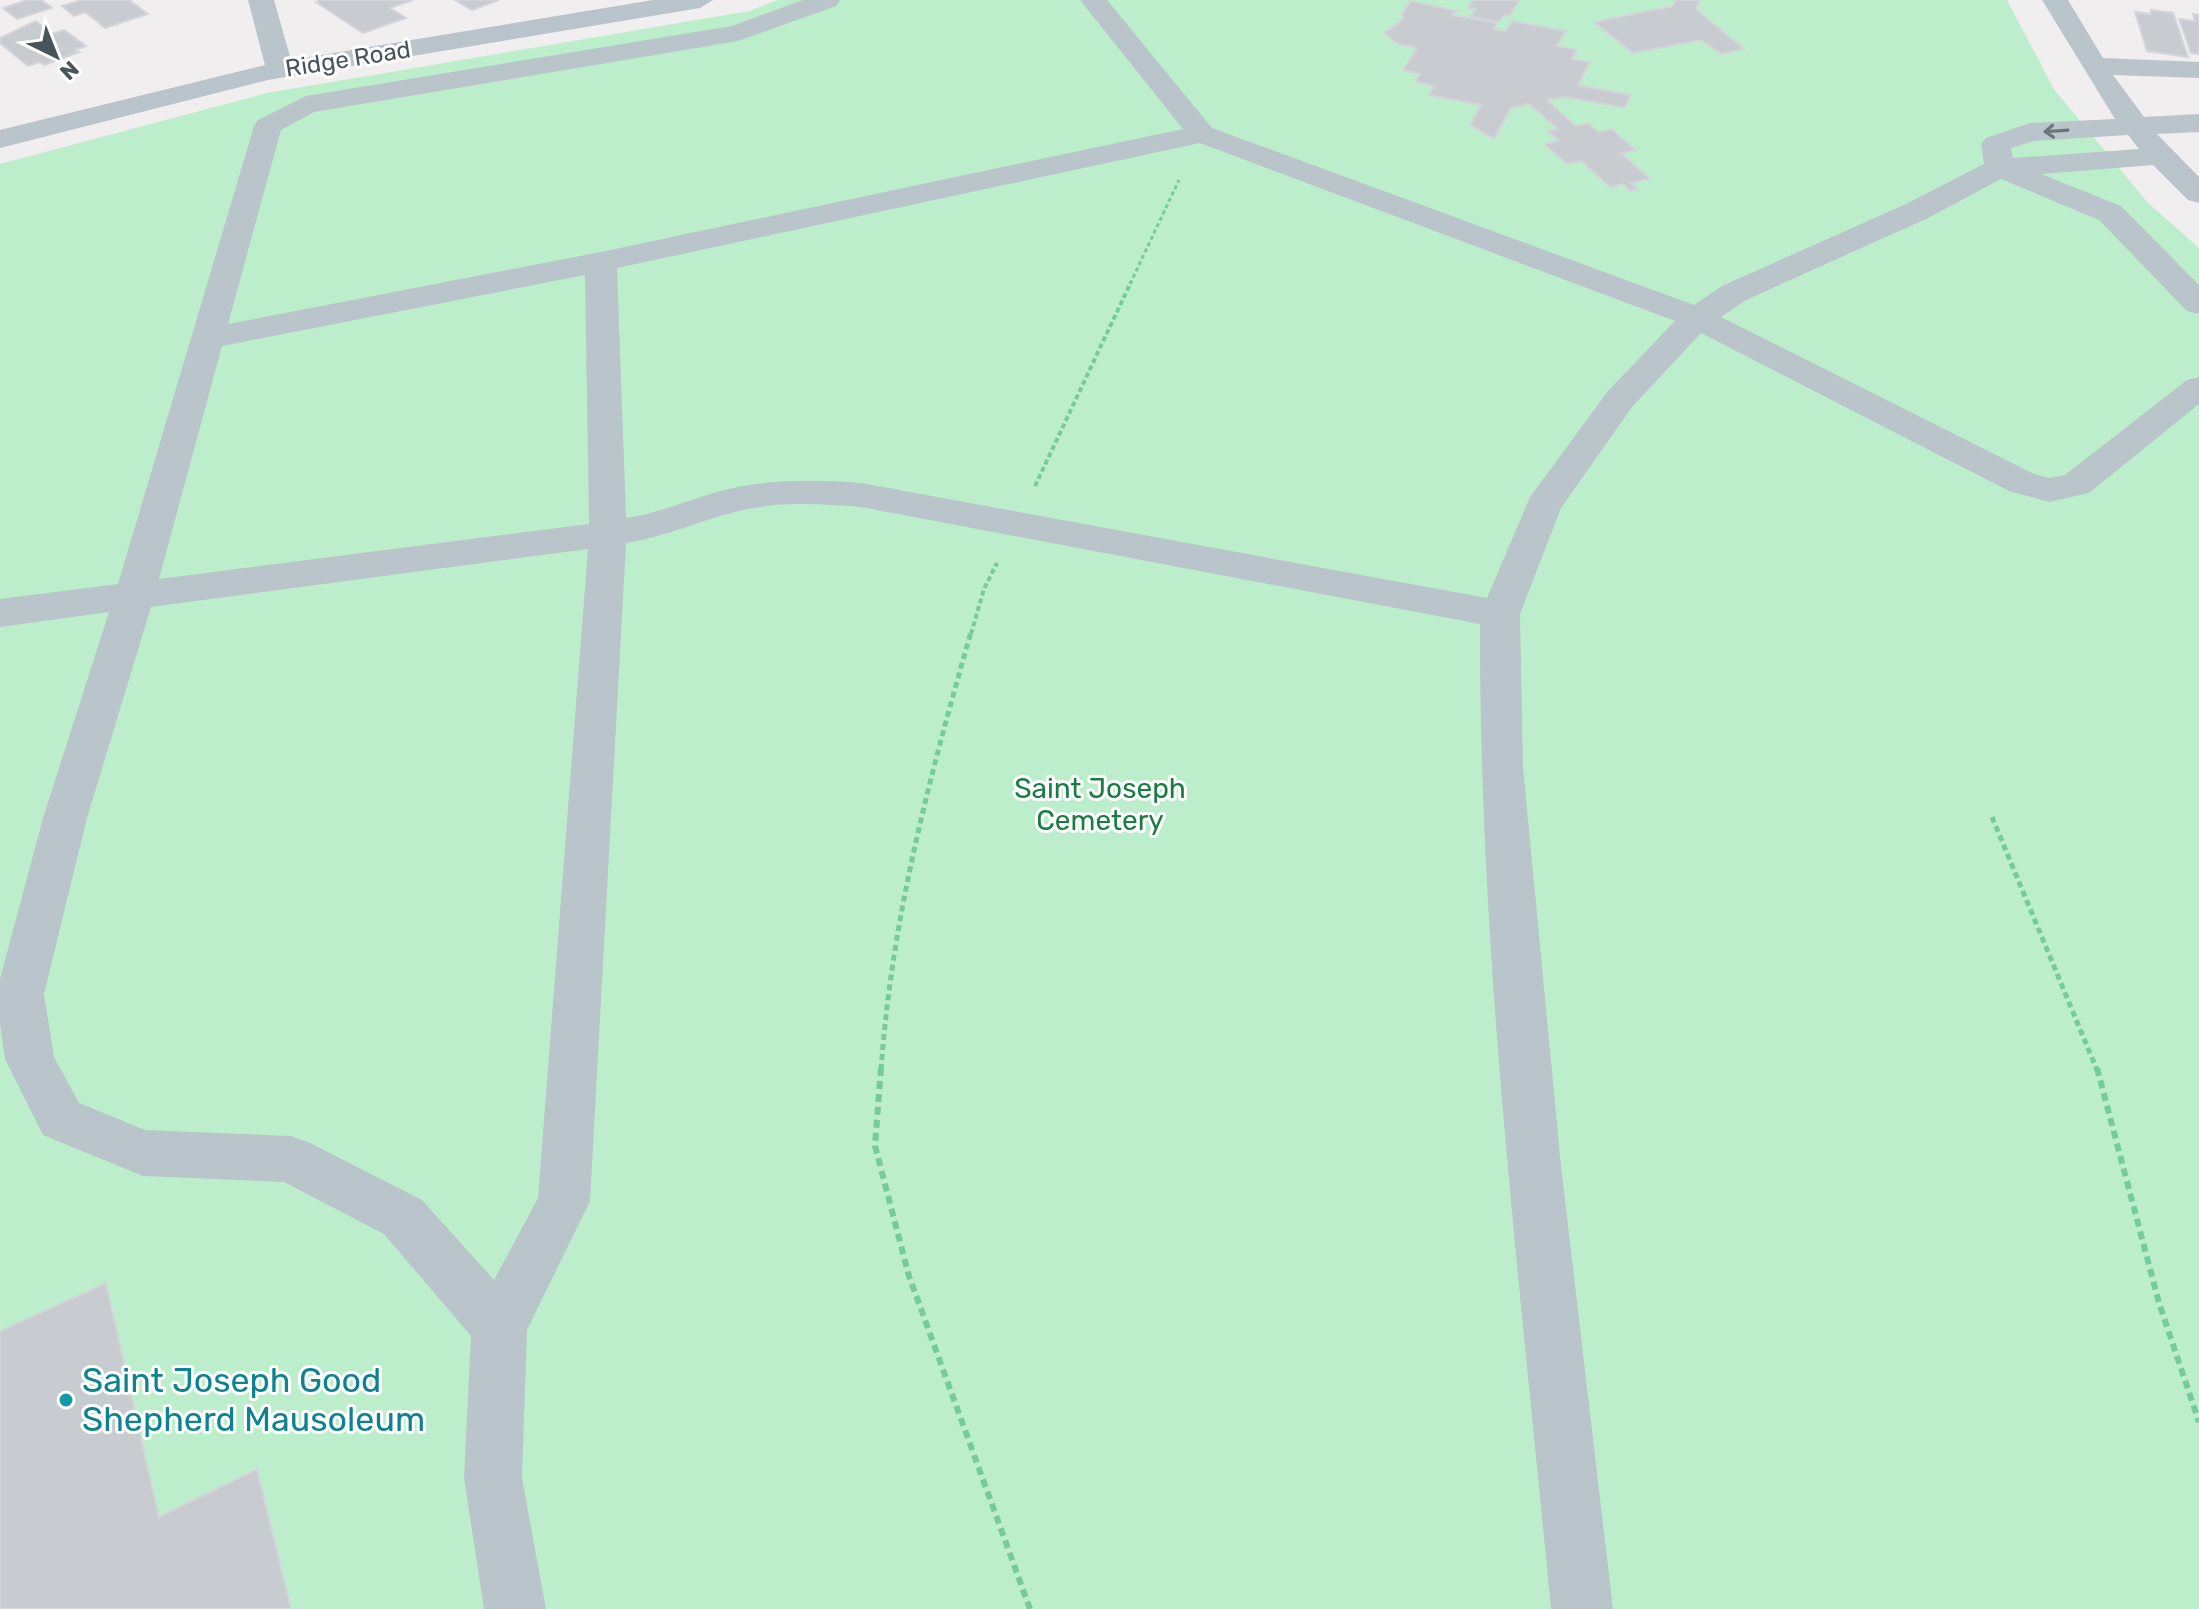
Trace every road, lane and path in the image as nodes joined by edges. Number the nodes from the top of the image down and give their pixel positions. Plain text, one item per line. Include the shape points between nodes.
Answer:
1 (261, 0) edge
2 (700, 0) edge
3 (827, 0) edge
4 (1093, 0) edge
5 (2055, 0) edge
6 (2093, 66) junction
7 (280, 70) junction
8 (2199, 70) edge
9 (2199, 123) edge
10 (2134, 126) junction
11 (1202, 134) junction
12 (0, 139) edge
13 (2160, 156) junction
14 (1999, 168) junction
15 (2199, 194) edge
16 (601, 262) junction
17 (2199, 304) edge
18 (1697, 318) junction
19 (205, 339) junction
20 (2199, 387) edge
21 (1018, 523) junction
22 (608, 534) junction
23 (135, 594) junction
24 (0, 613) edge
25 (1500, 614) junction
26 (1992, 817) dead end
27 (499, 1327) junction
28 (2199, 1422) edge
29 (515, 1609) edge
30 (1030, 1609) edge
31 (1582, 1609) edge

1 - 7 street
2 - 7 street, Ridge Road
3 - 19 street via 738,33 306,105 268,126
4 - 11 street
5 - 6 street
6 - 8 street
6 - 10 street
7 - 12 street, Ridge Road
9 - 10 street
10 - 13 street
10 -> 14 street via 2030,132 1996,144
11 - 16 street
11 - 18 street
11 - 21 path
13 - 14 street
13 - 15 street
14 - 17 street via 2110,213
14 - 18 street via 1734,293
16 - 19 street
16 - 22 street
18 - 20 street via 2022,483 2049,490 2076,485
18 - 25 street via 1620,399 1543,506
19 - 23 street
21 - 22 street via 861,495 799,490 733,500 657,526
21 - 25 street
21 - 30 path via 984,589 924,794 887,984 875,1146 909,1276
22 - 23 street
22 - 27 street via 564,1201
23 - 24 street
23 - 27 street via 65,818 20,994 30,1059 61,1119 143,1153 290,1159 403,1217
25 - 31 street via 1501,767 1535,1166
26 - 28 path via 2094,1057 2159,1303
27 - 29 street via 493,1478

